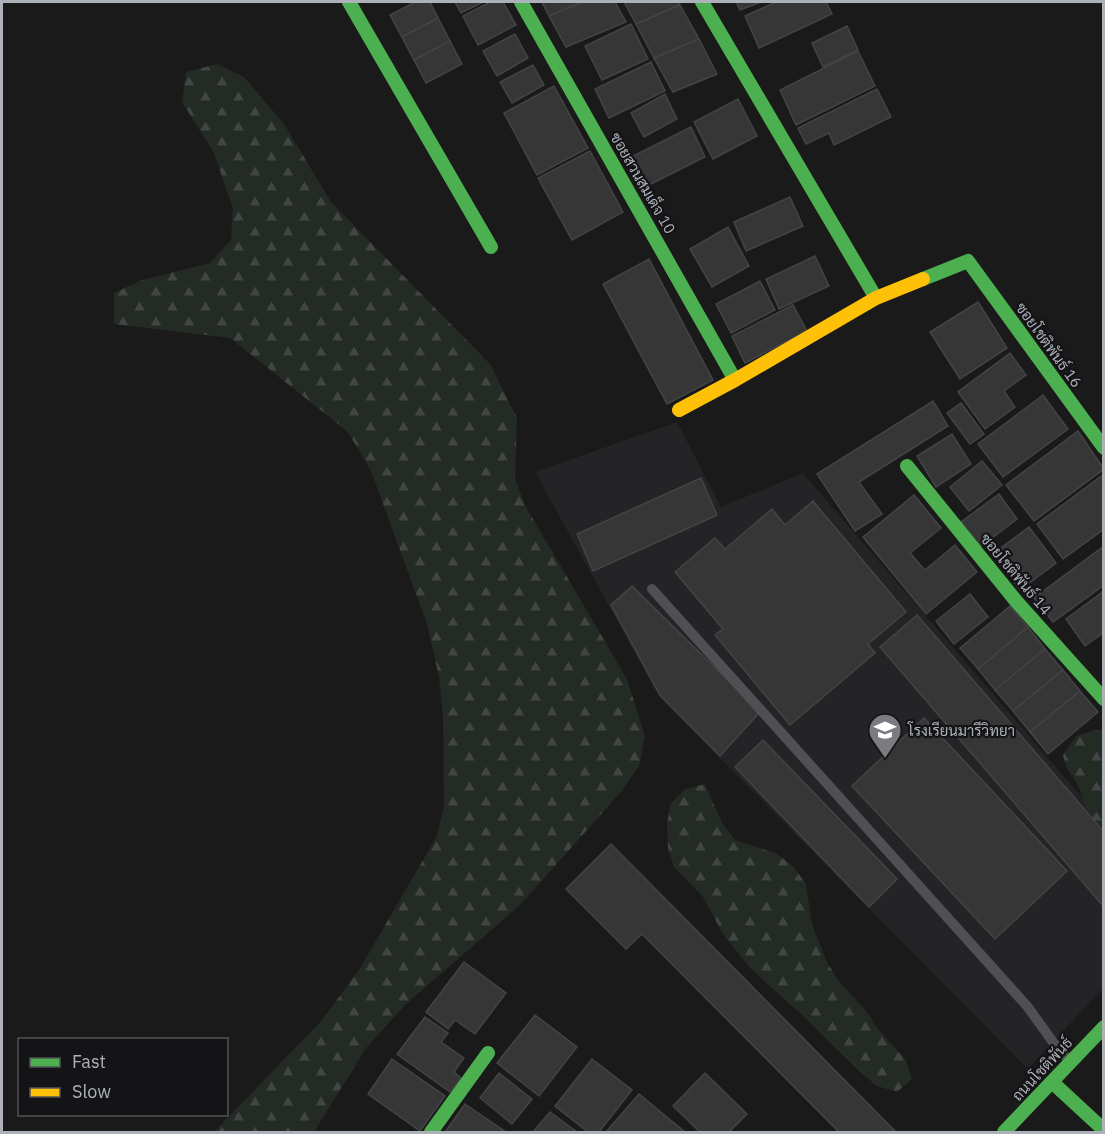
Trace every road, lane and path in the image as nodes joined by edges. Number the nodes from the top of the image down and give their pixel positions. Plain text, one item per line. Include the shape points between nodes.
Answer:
1 (349, 2) edge
2 (521, 2) edge
3 (702, 2) edge
4 (491, 247) dead end
5 (876, 298) junction
6 (735, 380) junction
7 (679, 410) dead end
8 (1104, 448) edge
9 (907, 466) dead end
10 (652, 589) dead end
11 (1104, 699) edge
12 (1104, 1027) edge
13 (488, 1053) dead end
14 (1071, 1062) junction
15 (1052, 1082) junction
16 (1104, 1130) edge
17 (431, 1132) edge
18 (1004, 1132) edge

1 - 4 street
2 - 6 street, ซอยสวนสมเด็จ 10
3 - 5 street
5 - 6 street
5 - 8 street, ซอยโชติพันธ์ 16 via 969,261
6 - 7 street
9 - 11 street, ซอยโชติพันธ์ 14 via 1016,602
10 - 14 lane via 1027,1006
12 - 14 street, ถนนโชติพันธ์
13 - 17 street
14 - 15 street, ถนนโชติพันธ์
15 - 16 street
15 - 18 street, ถนนโชติพันธ์

